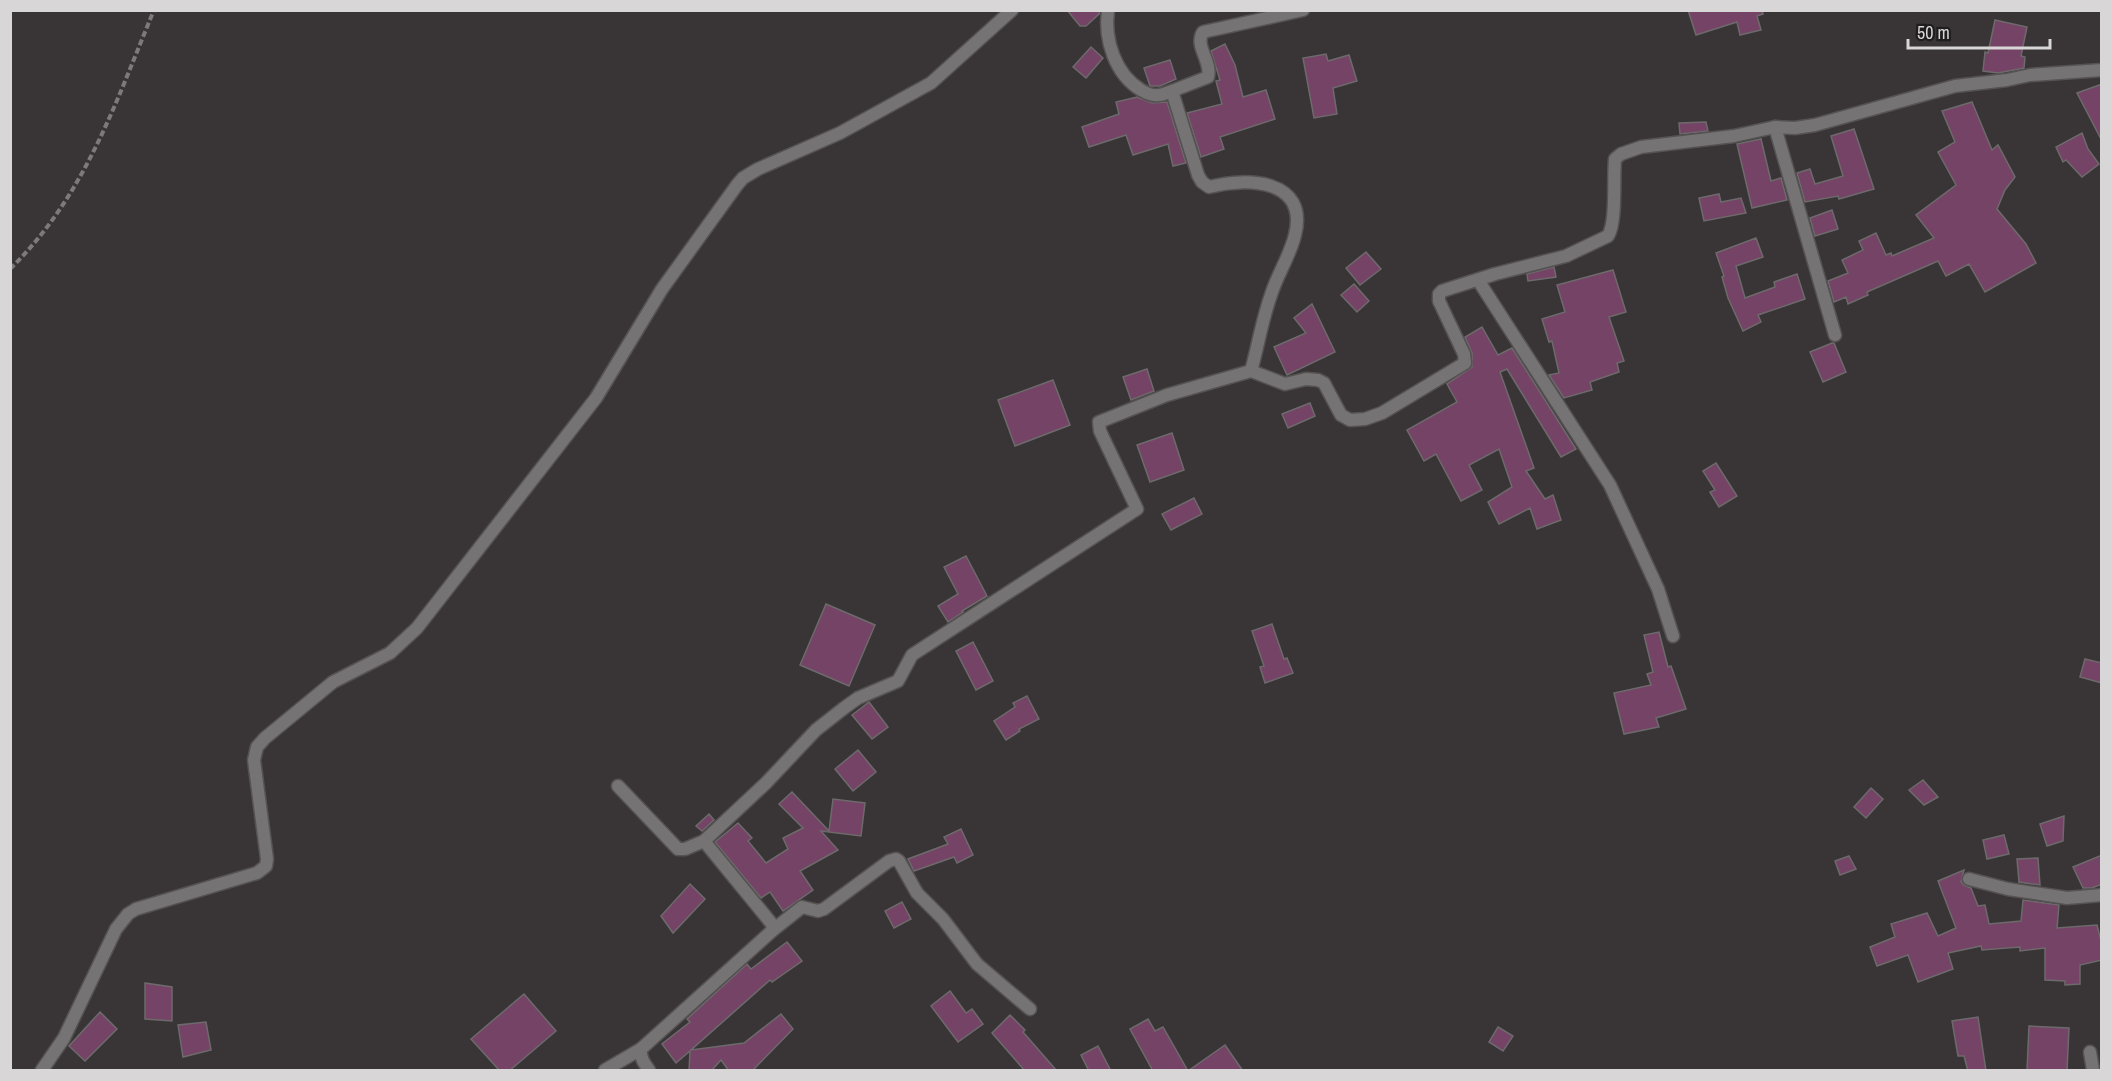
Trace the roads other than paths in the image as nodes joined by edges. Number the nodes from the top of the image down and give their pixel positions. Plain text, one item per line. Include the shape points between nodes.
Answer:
1 (1012, 10) edge
2 (1108, 10) edge
3 (1303, 10) edge
4 (2102, 70) edge
5 (1172, 91) junction
6 (1775, 127) junction
7 (1478, 280) junction
8 (1835, 334) dead end
9 (1251, 371) junction
10 (1672, 636) dead end
11 (618, 786) dead end
12 (704, 841) junction
13 (1970, 879) dead end
14 (2102, 895) edge
15 (773, 930) junction
16 (1030, 1009) dead end
17 (641, 1049) junction
18 (2090, 1052) dead end
19 (42, 1071) edge
20 (605, 1071) edge
21 (649, 1071) edge
22 (2093, 1071) edge

1 - 19 street via 931,83 840,133 743,178 662,289 596,398 417,628 390,653 333,682 257,747 254,760 266,866 257,873 128,914 116,929 64,1038
2 - 5 street via 1108,37 1127,79 1148,94 1157,96
3 - 5 street via 1203,32 1200,41 1209,66 1208,77
4 - 6 street via 1955,86 1815,125
5 - 9 street via 1202,182 1209,187 1230,182 1263,183 1286,194 1296,209 1295,237 1270,296
6 - 7 street via 1641,147 1621,154 1615,159 1612,229 1608,236 1566,256
6 - 8 street
7 - 9 street via 1442,291 1438,297 1465,363 1373,417 1350,420 1341,415 1324,383 1318,380 1285,384
7 - 10 street via 1610,485 1658,589
9 - 12 street via 1167,395 1099,422 1137,509 912,655 898,681 858,698 816,730
11 - 12 street via 678,849
12 - 15 street
13 - 14 street via 2067,898
15 - 16 street via 802,907 824,909 896,859 917,893 943,919 979,967
15 - 17 street
17 - 20 street
17 - 21 street via 642,1062
18 - 22 street

